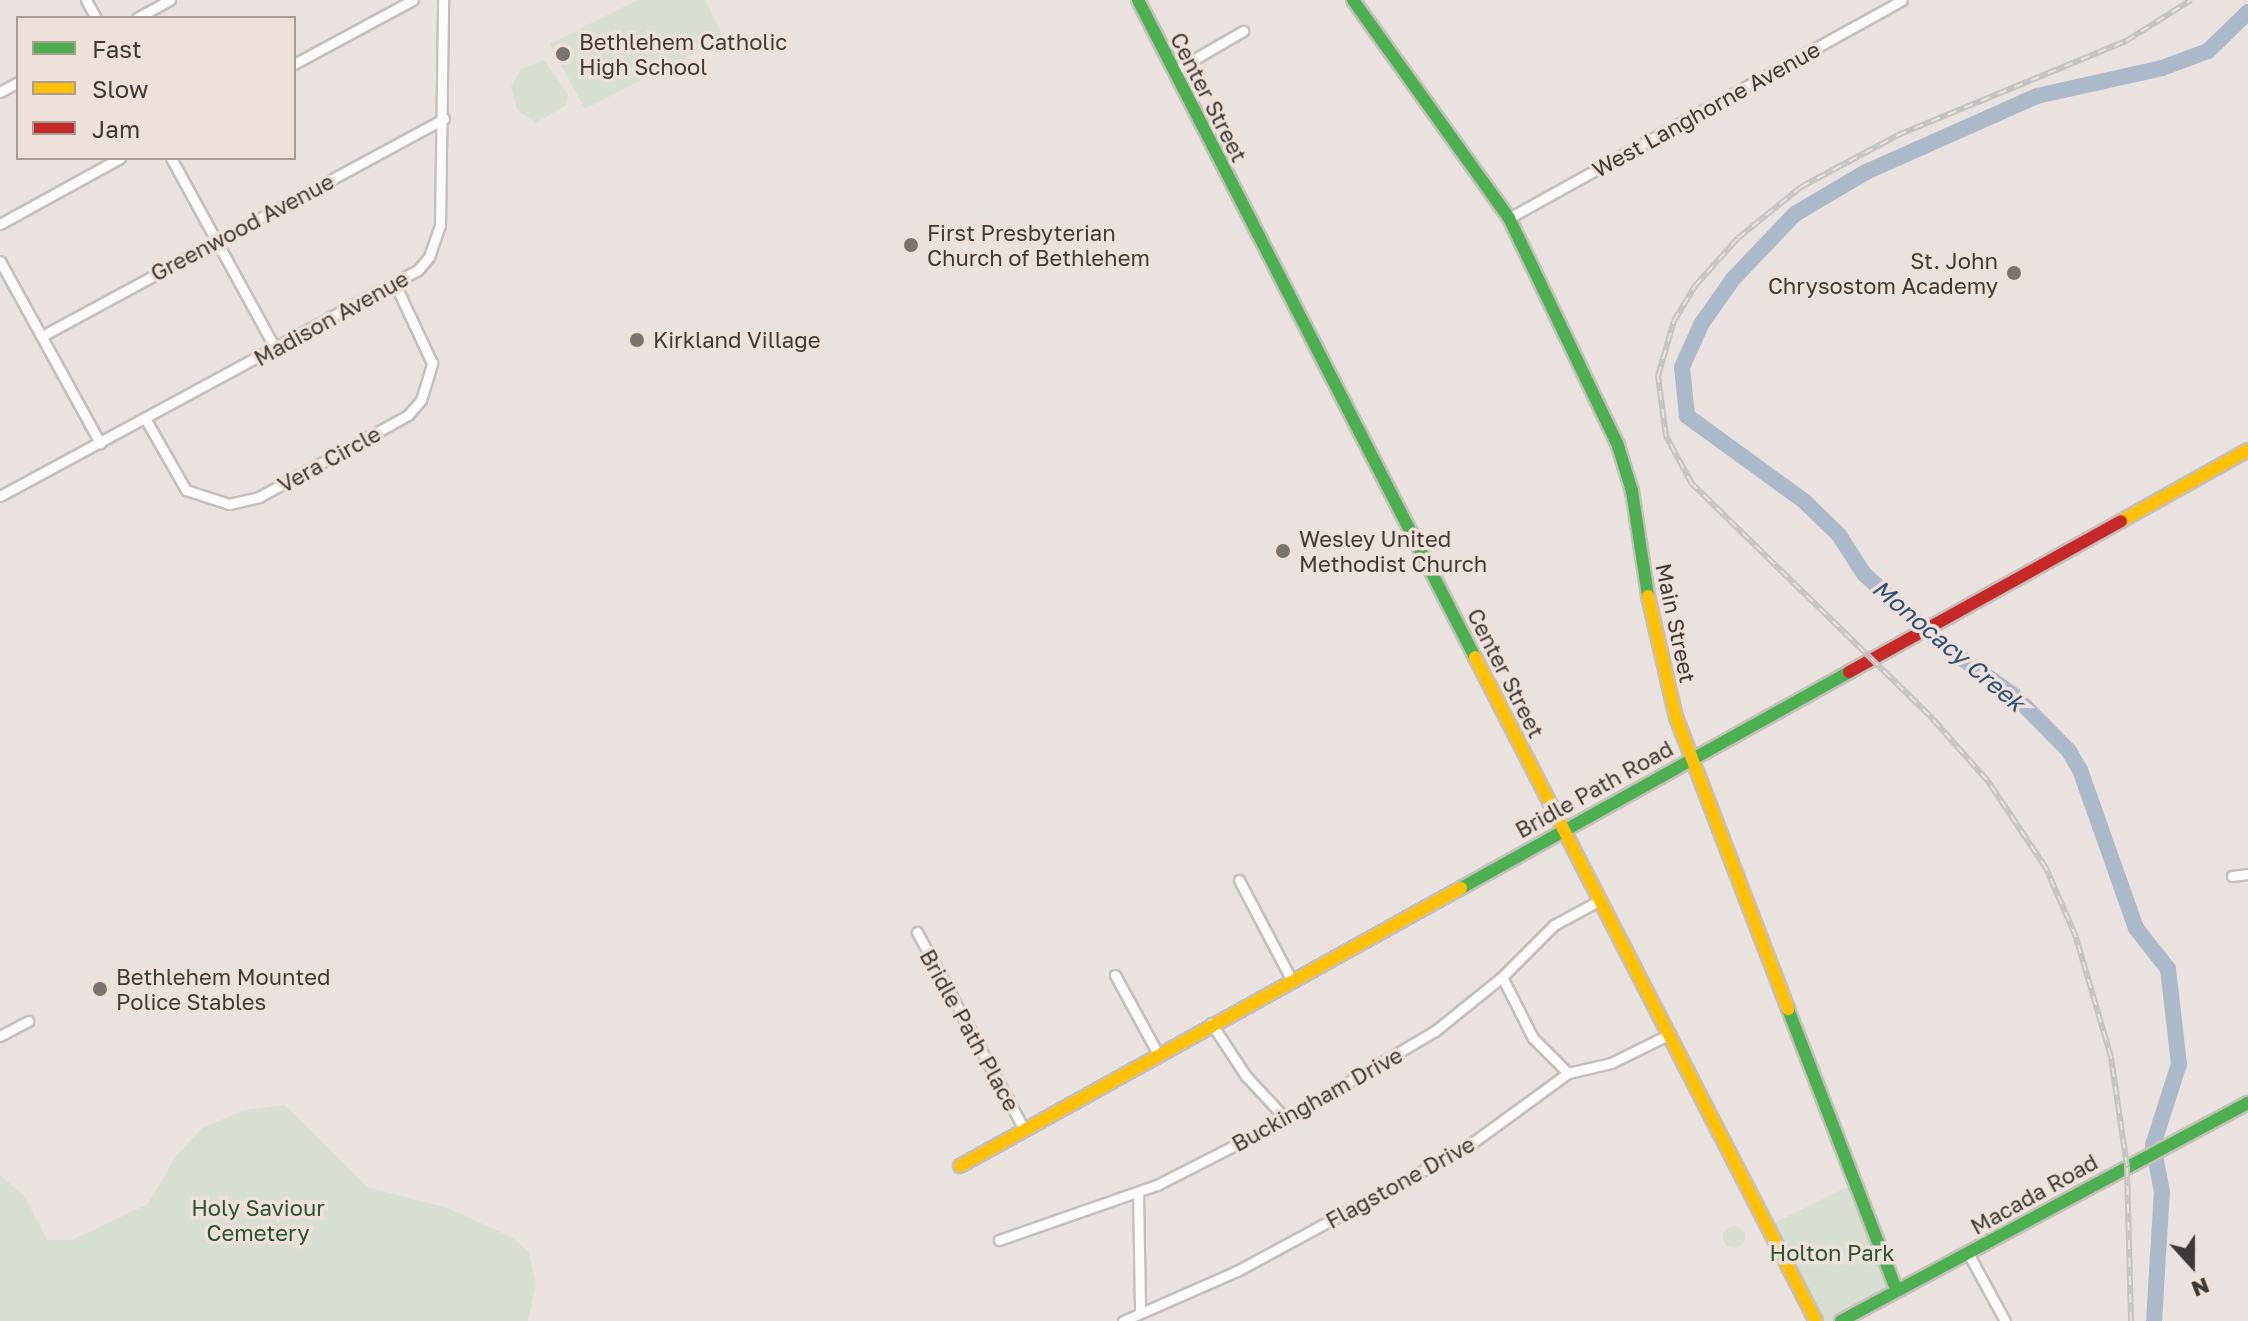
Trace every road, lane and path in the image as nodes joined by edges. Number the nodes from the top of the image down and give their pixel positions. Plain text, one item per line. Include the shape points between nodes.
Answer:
1 (170, 0) edge
2 (413, 0) edge
3 (443, 0) edge
4 (1138, 0) edge
5 (1353, 0) edge
6 (1902, 0) edge
7 (141, 16) edge
8 (1243, 31) dead end
9 (296, 63) edge
10 (1174, 71) junction
11 (444, 119) junction
12 (116, 160) edge
13 (172, 160) edge
14 (1509, 218) junction
15 (0, 224) edge
16 (216, 240) junction
17 (0, 261) edge
18 (395, 284) junction
19 (42, 336) junction
20 (275, 348) junction
21 (146, 420) junction
22 (100, 443) junction
23 (2248, 450) edge
24 (0, 496) edge
25 (1690, 759) junction
26 (1564, 828) junction
27 (2248, 874) edge
28 (2232, 876) dead end
29 (1239, 880) dead end
30 (1600, 900) junction
31 (917, 932) dead end
32 (1115, 975) dead end
33 (1502, 977) junction
34 (1291, 979) junction
35 (28, 1021) dead end
36 (1211, 1023) junction
37 (1670, 1034) junction
38 (0, 1036) edge
39 (1158, 1054) junction
40 (1568, 1073) junction
41 (2248, 1103) edge
42 (1286, 1119) junction
43 (1023, 1127) junction
44 (960, 1166) dead end
45 (1138, 1192) junction
46 (999, 1240) dead end
47 (1968, 1253) junction
48 (1896, 1289) junction
49 (1140, 1310) junction
50 (1123, 1321) edge
51 (1816, 1321) edge
52 (1841, 1321) edge
53 (2005, 1321) edge

1 - 7 street
2 - 9 street
3 - 11 street, Madison Avenue
4 - 10 street, Center Street
5 - 14 street, Main Street
6 - 14 street, West Langhorne Avenue
8 - 10 street
10 - 26 street, Center Street
11 - 16 street, Greenwood Avenue
11 - 18 street, Madison Avenue via 435,244 418,270
12 - 15 street
13 - 16 street
14 - 25 street, Main Street via 1623,460 1654,639
16 - 19 street, Greenwood Avenue
16 - 20 street
17 - 19 street
18 - 20 street, Madison Avenue
18 - 21 street, Vera Circle via 432,363 421,400 408,415 286,482 243,503 198,497 177,479
19 - 22 street
20 - 21 street, Madison Avenue
21 - 22 street, Madison Avenue
22 - 24 street, Madison Avenue
23 - 25 street, Bridle Path Road
25 - 26 street, Bridle Path Road
25 - 48 street, Main Street
26 - 30 street, Center Street
26 - 34 street, Bridle Path Road
27 - 28 street
29 - 34 street
30 - 33 street, Buckingham Drive via 1554,925
30 - 37 street, Center Street
31 - 43 street, Bridle Path Place
32 - 39 street
33 - 40 street via 1533,1038
33 - 42 street, Buckingham Drive via 1403,1052
34 - 36 street, Bridle Path Road
35 - 38 street
36 - 39 street, Bridle Path Road
36 - 42 street via 1252,1084
37 - 40 street, Flagstone Drive via 1611,1063
37 - 51 street, Center Street
39 - 43 street, Bridle Path Road
40 - 49 street, Flagstone Drive via 1468,1146 1237,1271
41 - 47 street, Macada Road
42 - 45 street, Buckingham Drive
43 - 44 street, Bridle Path Road
45 - 46 street, Buckingham Drive
45 - 49 street
47 - 48 street, Macada Road
47 - 53 street
48 - 52 street, Macada Road
49 - 50 street, Flagstone Drive

